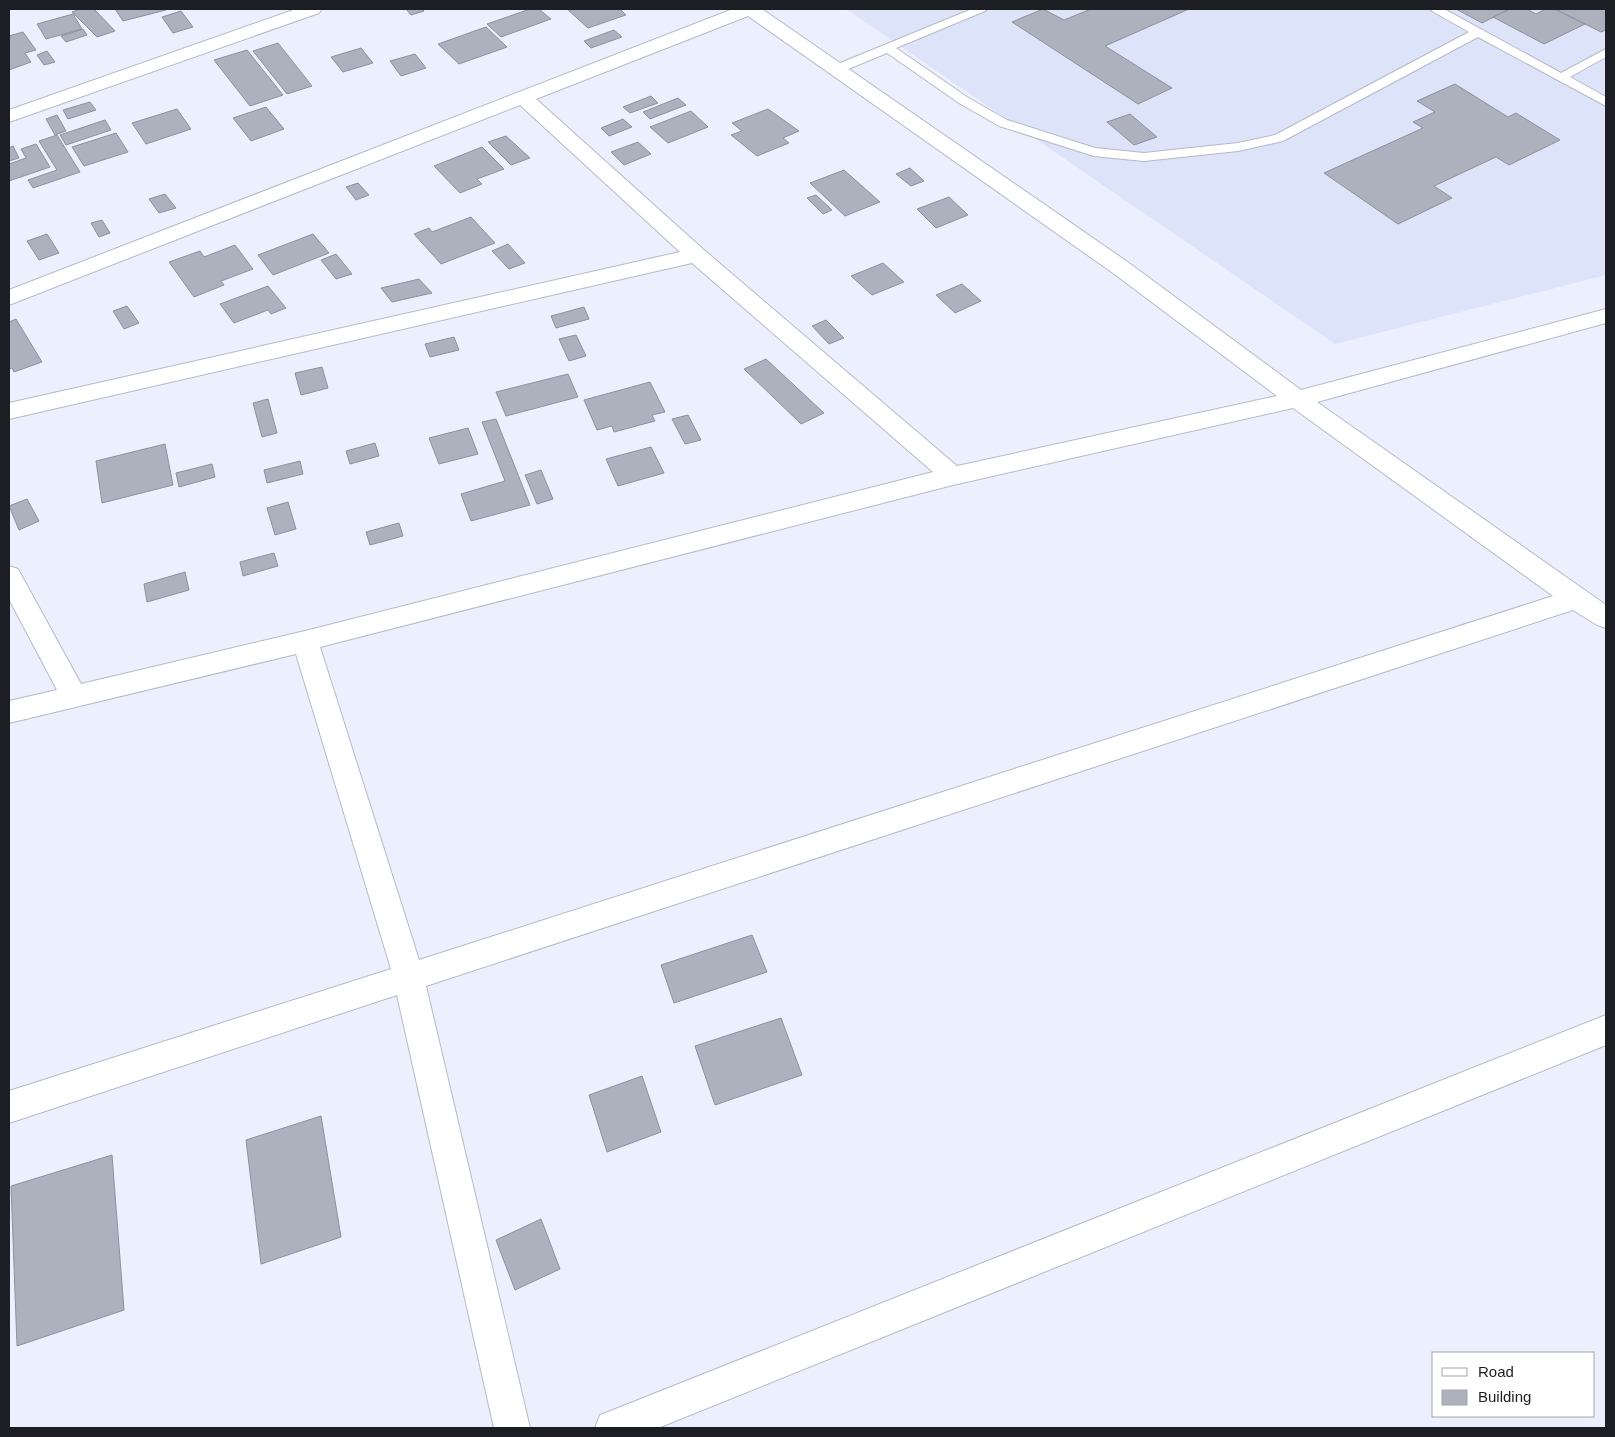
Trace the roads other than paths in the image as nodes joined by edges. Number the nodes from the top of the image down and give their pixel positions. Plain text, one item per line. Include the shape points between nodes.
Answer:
1 (313, 9) edge
2 (750, 9) edge
3 (981, 9) edge
4 (1436, 9) edge
5 (1478, 32) junction
6 (888, 48) junction
7 (1606, 52) edge
8 (837, 69) junction
9 (1562, 77) junction
10 (523, 98) junction
11 (1606, 102) edge
12 (9, 116) edge
13 (696, 255) junction
14 (9, 298) edge
15 (1606, 316) edge
16 (1297, 399) junction
17 (9, 411) edge
18 (953, 476) junction
19 (9, 576) edge
20 (1576, 599) junction
21 (1606, 618) edge
22 (305, 641) junction
23 (74, 696) junction
24 (9, 712) edge
25 (409, 978) junction
26 (1606, 1030) edge
27 (9, 1106) edge
28 (512, 1428) edge
29 (613, 1428) edge

1 - 12 street
2 - 8 street
2 - 10 street
3 - 6 lane
4 - 5 lane
5 - 6 lane via 1279,138 1238,147 1144,156 1094,152 1003,123 963,100
5 - 9 lane
6 - 8 lane
7 - 9 lane
8 - 16 street via 1121,268
9 - 11 lane
10 - 13 street
10 - 14 street
13 - 17 street
13 - 18 street
15 - 16 street
16 - 18 street
16 - 20 street
18 - 22 street
19 - 23 street
20 - 21 street
20 - 25 street
22 - 23 street
22 - 25 street
23 - 24 street
25 - 27 street
25 - 28 street
26 - 29 street

